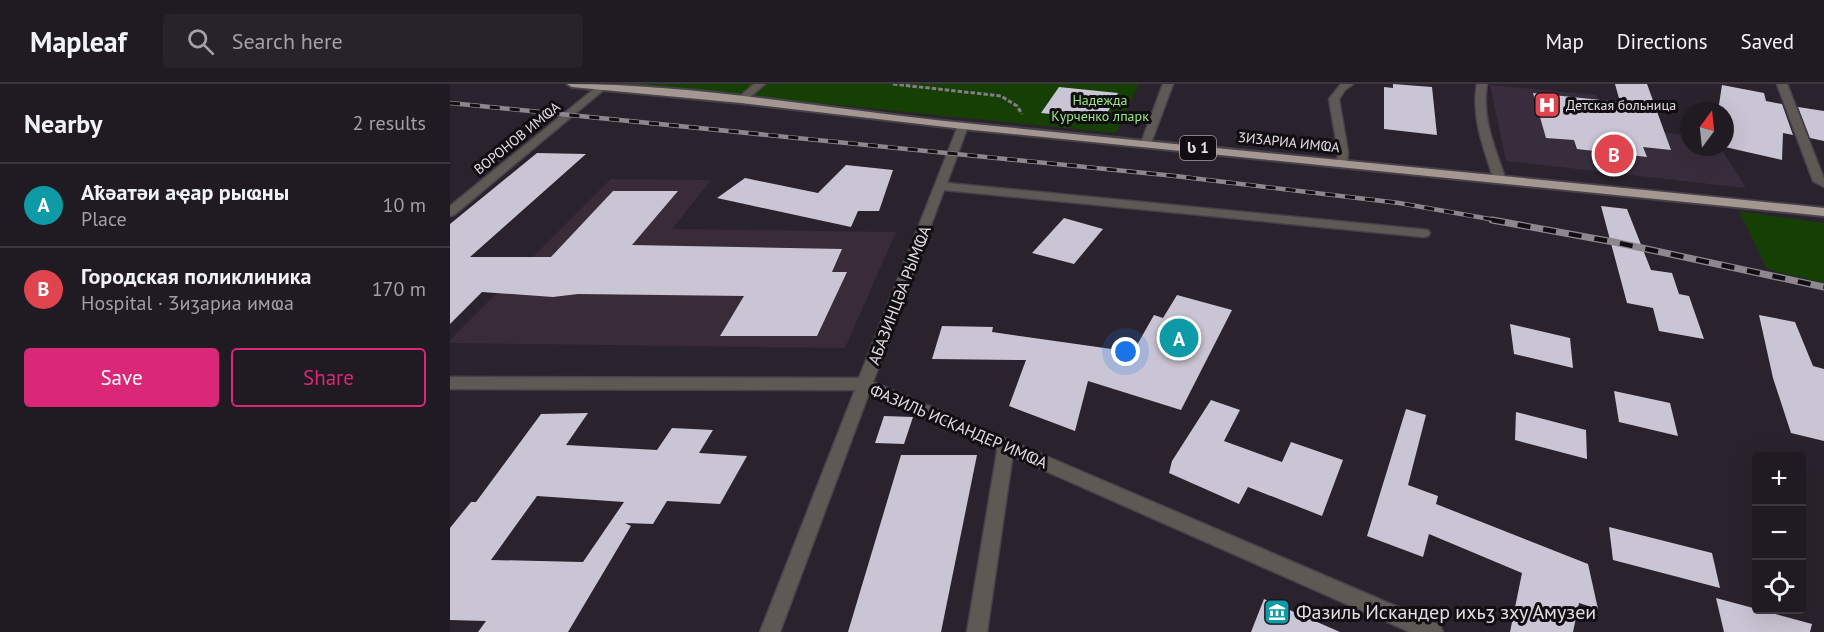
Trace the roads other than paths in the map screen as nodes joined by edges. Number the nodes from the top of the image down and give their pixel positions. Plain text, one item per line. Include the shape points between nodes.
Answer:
1 (572, 84) edge
2 (760, 84) edge
3 (1168, 84) edge
4 (1348, 84) edge
5 (1482, 84) edge
6 (1782, 84) edge
7 (602, 87) junction
8 (741, 100) junction
9 (963, 126) junction
10 (1146, 143) junction
11 (1342, 163) junction
12 (1500, 180) junction
13 (1824, 184) edge
14 (941, 186) junction
15 (450, 212) edge
16 (1824, 212) edge
17 (1424, 233) dead end
18 (450, 383) edge
19 (864, 384) junction
20 (1006, 446) junction
21 (770, 632) edge
22 (977, 632) edge
23 (1433, 632) edge

1 - 7 highway, ӠИӠАРИА ИМҨА / ს 1
2 - 8 street
3 - 10 street
4 - 11 street via 1334,99
5 - 12 street via 1479,112
6 - 13 street via 1819,181
7 - 8 highway, ӠИӠАРИА ИМҨА / ს 1
7 - 15 street, ВОРОНОВ ИМҨА
8 - 9 highway, ӠИӠАРИА ИМҨА / ს 1
9 - 10 highway, ӠИӠАРИА ИМҨА / ს 1
9 - 14 street, АБАЗИНЦӘА РЫМҨА
10 - 11 highway, ӠИӠАРИА ИМҨА / ს 1
11 - 12 highway, ӠИӠАРИА ИМҨА / ს 1
12 - 16 highway, ӠИӠАРИА ИМҨА / ს 1
14 - 17 street
14 - 19 street, АБАЗИНЦӘА РЫМҨА
18 - 19 street, ФАЗИЛЬ ИСКАНДЕР ИМҨА
19 - 20 street, ФАЗИЛЬ ИСКАНДЕР ИМҨА
19 - 21 street, АБАЗИНЦӘА РЫМҨА
20 - 22 street
20 - 23 street, ФАЗИЛЬ ИСКАНДЕР ИМҨА

